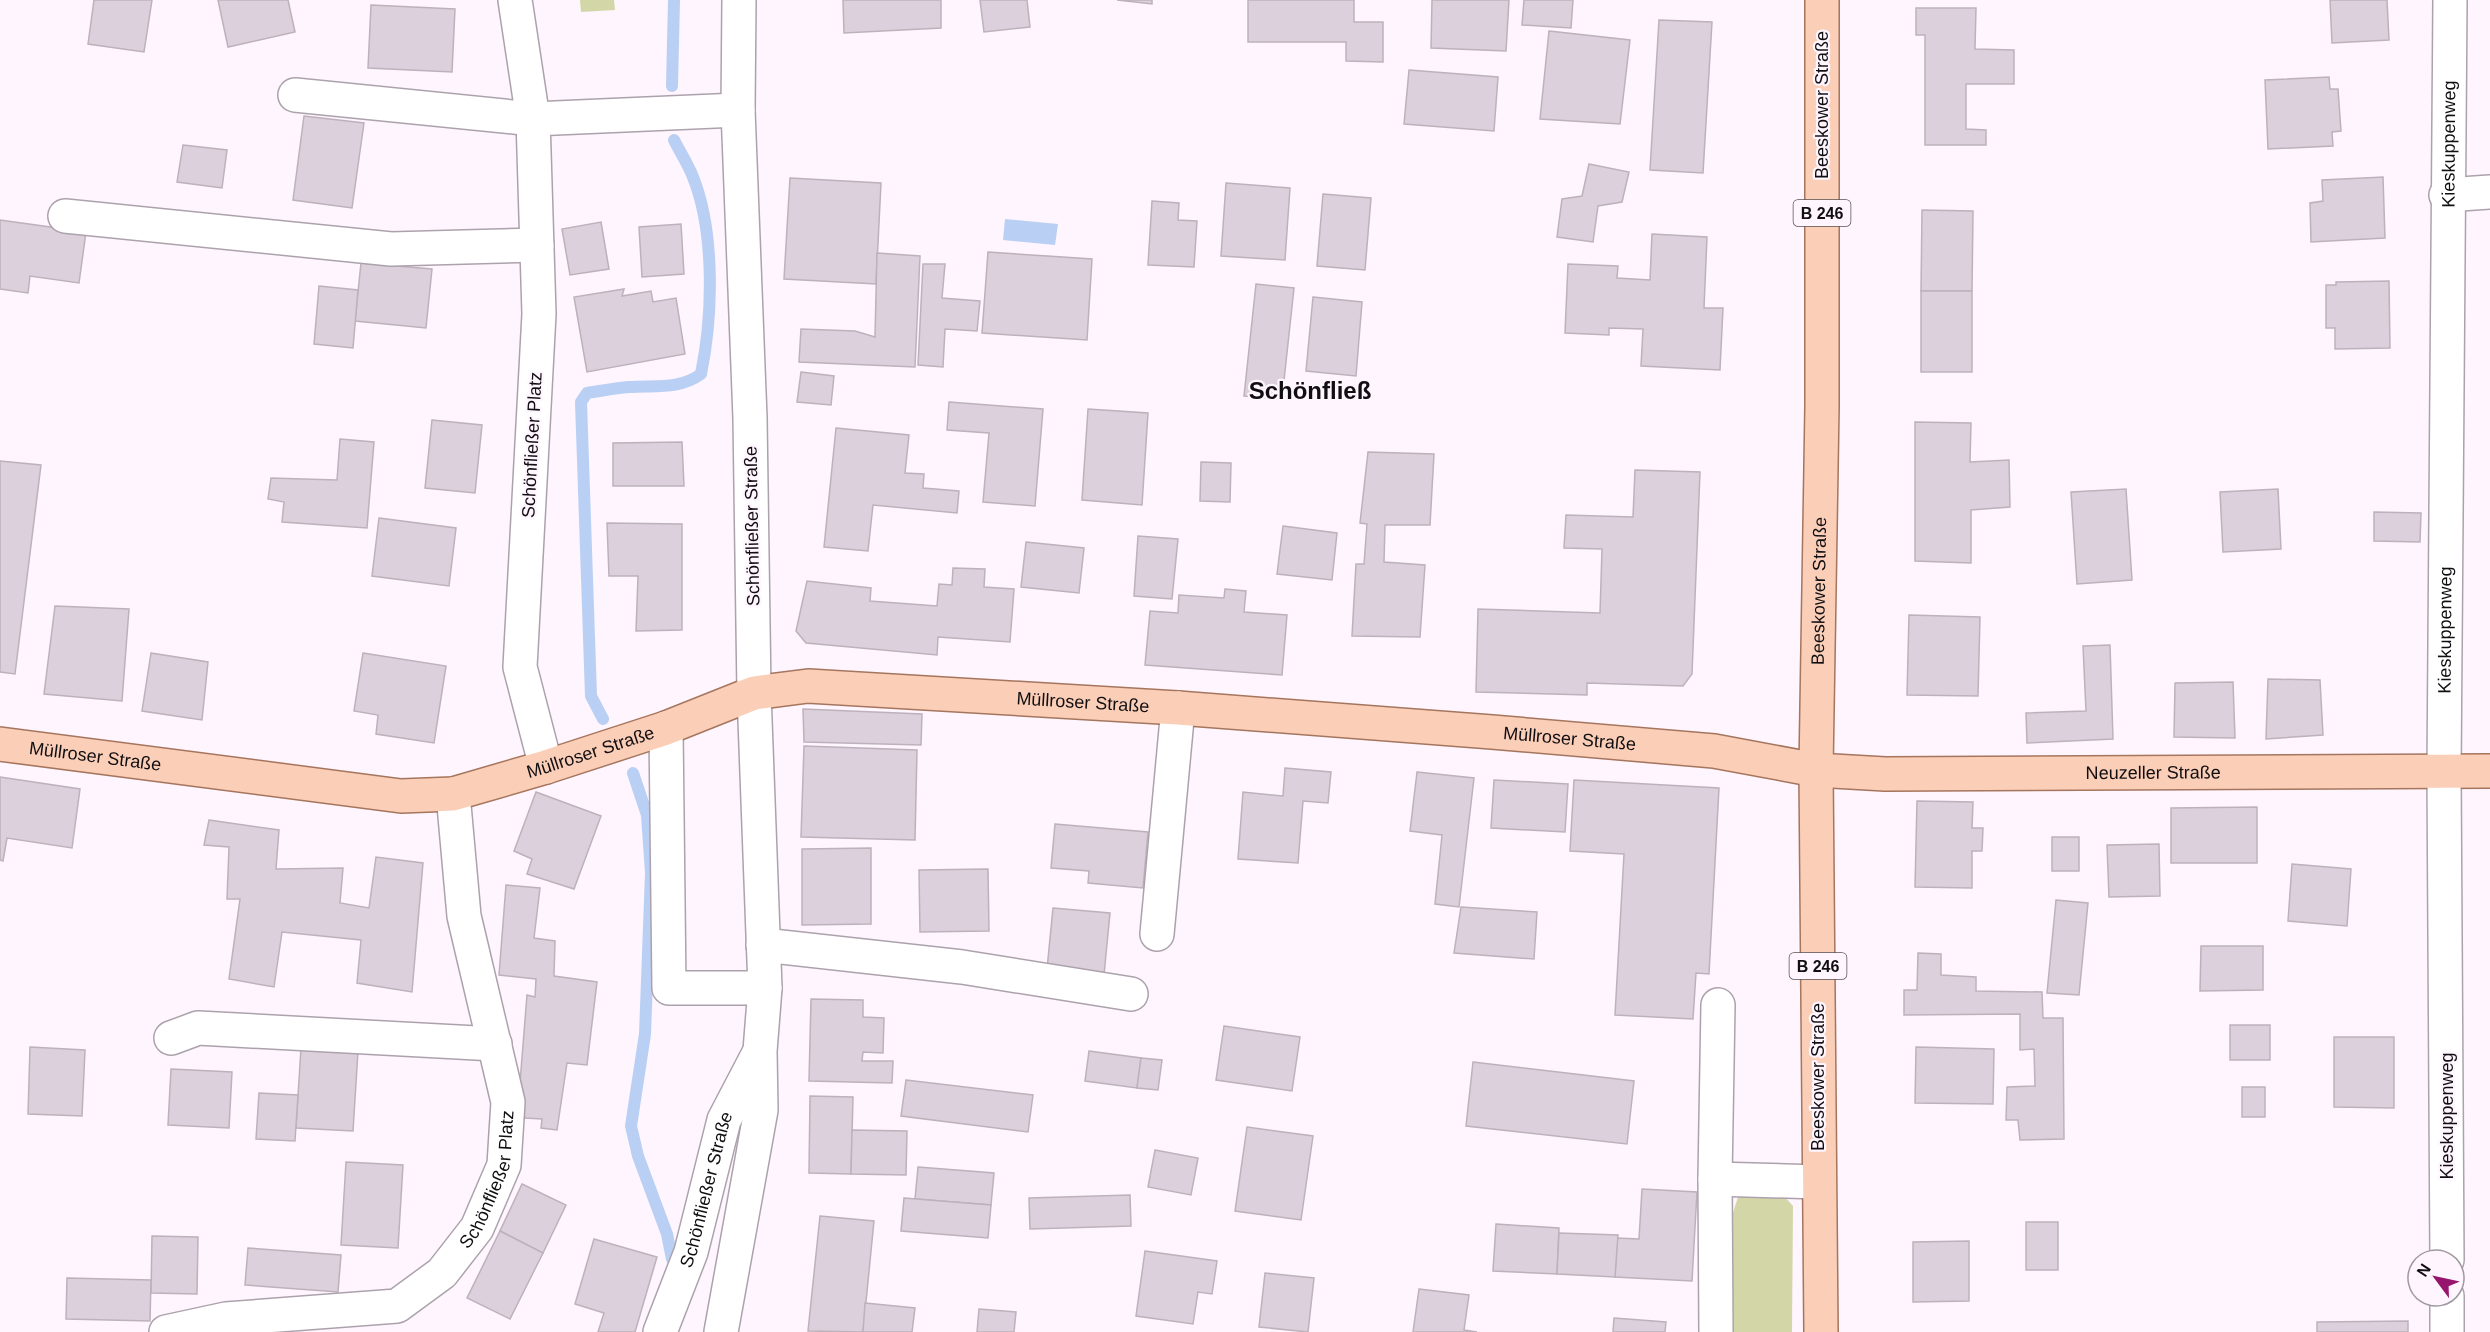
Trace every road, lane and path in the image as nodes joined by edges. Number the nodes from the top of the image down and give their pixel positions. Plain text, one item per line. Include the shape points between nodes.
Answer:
1 (515, 0) edge
2 (739, 0) edge
3 (1822, 0) edge
4 (2450, 0) edge
5 (294, 95) dead end
6 (738, 110) junction
7 (533, 119) junction
8 (2490, 192) edge
9 (2446, 195) junction
10 (64, 216) dead end
11 (537, 245) junction
12 (754, 693) junction
13 (1178, 708) junction
14 (666, 728) junction
15 (0, 744) edge
16 (546, 767) junction
17 (1816, 770) junction
18 (2490, 771) edge
19 (2444, 773) junction
20 (453, 794) junction
21 (1157, 934) dead end
22 (763, 945) junction
23 (765, 988) junction
24 (1131, 994) dead end
25 (1718, 1005) dead end
26 (171, 1038) dead end
27 (495, 1044) junction
28 (760, 1051) junction
29 (1715, 1179) junction
30 (1819, 1182) junction
31 (2447, 1248) edge
32 (2447, 1308) edge
33 (166, 1332) edge
34 (660, 1332) edge
35 (721, 1332) edge
36 (1716, 1332) edge
37 (1821, 1332) edge
38 (2447, 1332) edge

1 - 7 street, Schönfließer Platz
2 - 6 street, Schönfließer Straße
3 - 17 main road, Beeskower Straße / B 246 via 1822,405
4 - 9 street, Kieskuppenweg
5 - 7 street
6 - 7 street
6 - 12 street, Schönfließer Straße via 750,418
7 - 11 street, Schönfließer Platz
8 - 9 street
9 - 19 street, Kieskuppenweg
10 - 11 street via 391,249
11 - 16 street, Schönfließer Platz via 539,314 520,667
12 - 13 main road, Müllroser Straße via 808,686
12 - 14 main road, Müllroser Straße
12 - 22 street, Schönfließer Straße
13 - 17 main road, Müllroser Straße via 1714,751
13 - 21 street
14 - 16 main road, Müllroser Straße
14 - 23 street via 669,988
15 - 20 main road, Müllroser Straße via 401,796
16 - 20 main road, Müllroser Straße
17 - 19 main road, Neuzeller Straße via 1885,774
17 - 30 main road, Beeskower Straße / B 246
18 - 19 main road, Neuzeller Straße
19 - 31 street, Kieskuppenweg
20 - 27 street, Schönfließer Platz via 464,916
22 - 23 street, Schönfließer Straße
22 - 24 street via 962,967
23 - 28 street, Schönfließer Straße
25 - 29 street
26 - 27 street via 198,1028
27 - 33 street, Schönfließer Platz via 508,1102 504,1165 477,1228 442,1273 398,1306 226,1318
28 - 34 street, Schönfließer Straße via 723,1120 692,1252
28 - 35 street, Schönfließer Straße via 761,1110
29 - 30 street
29 - 36 street
30 - 37 main road, Beeskower Straße / B 246
32 - 38 street

